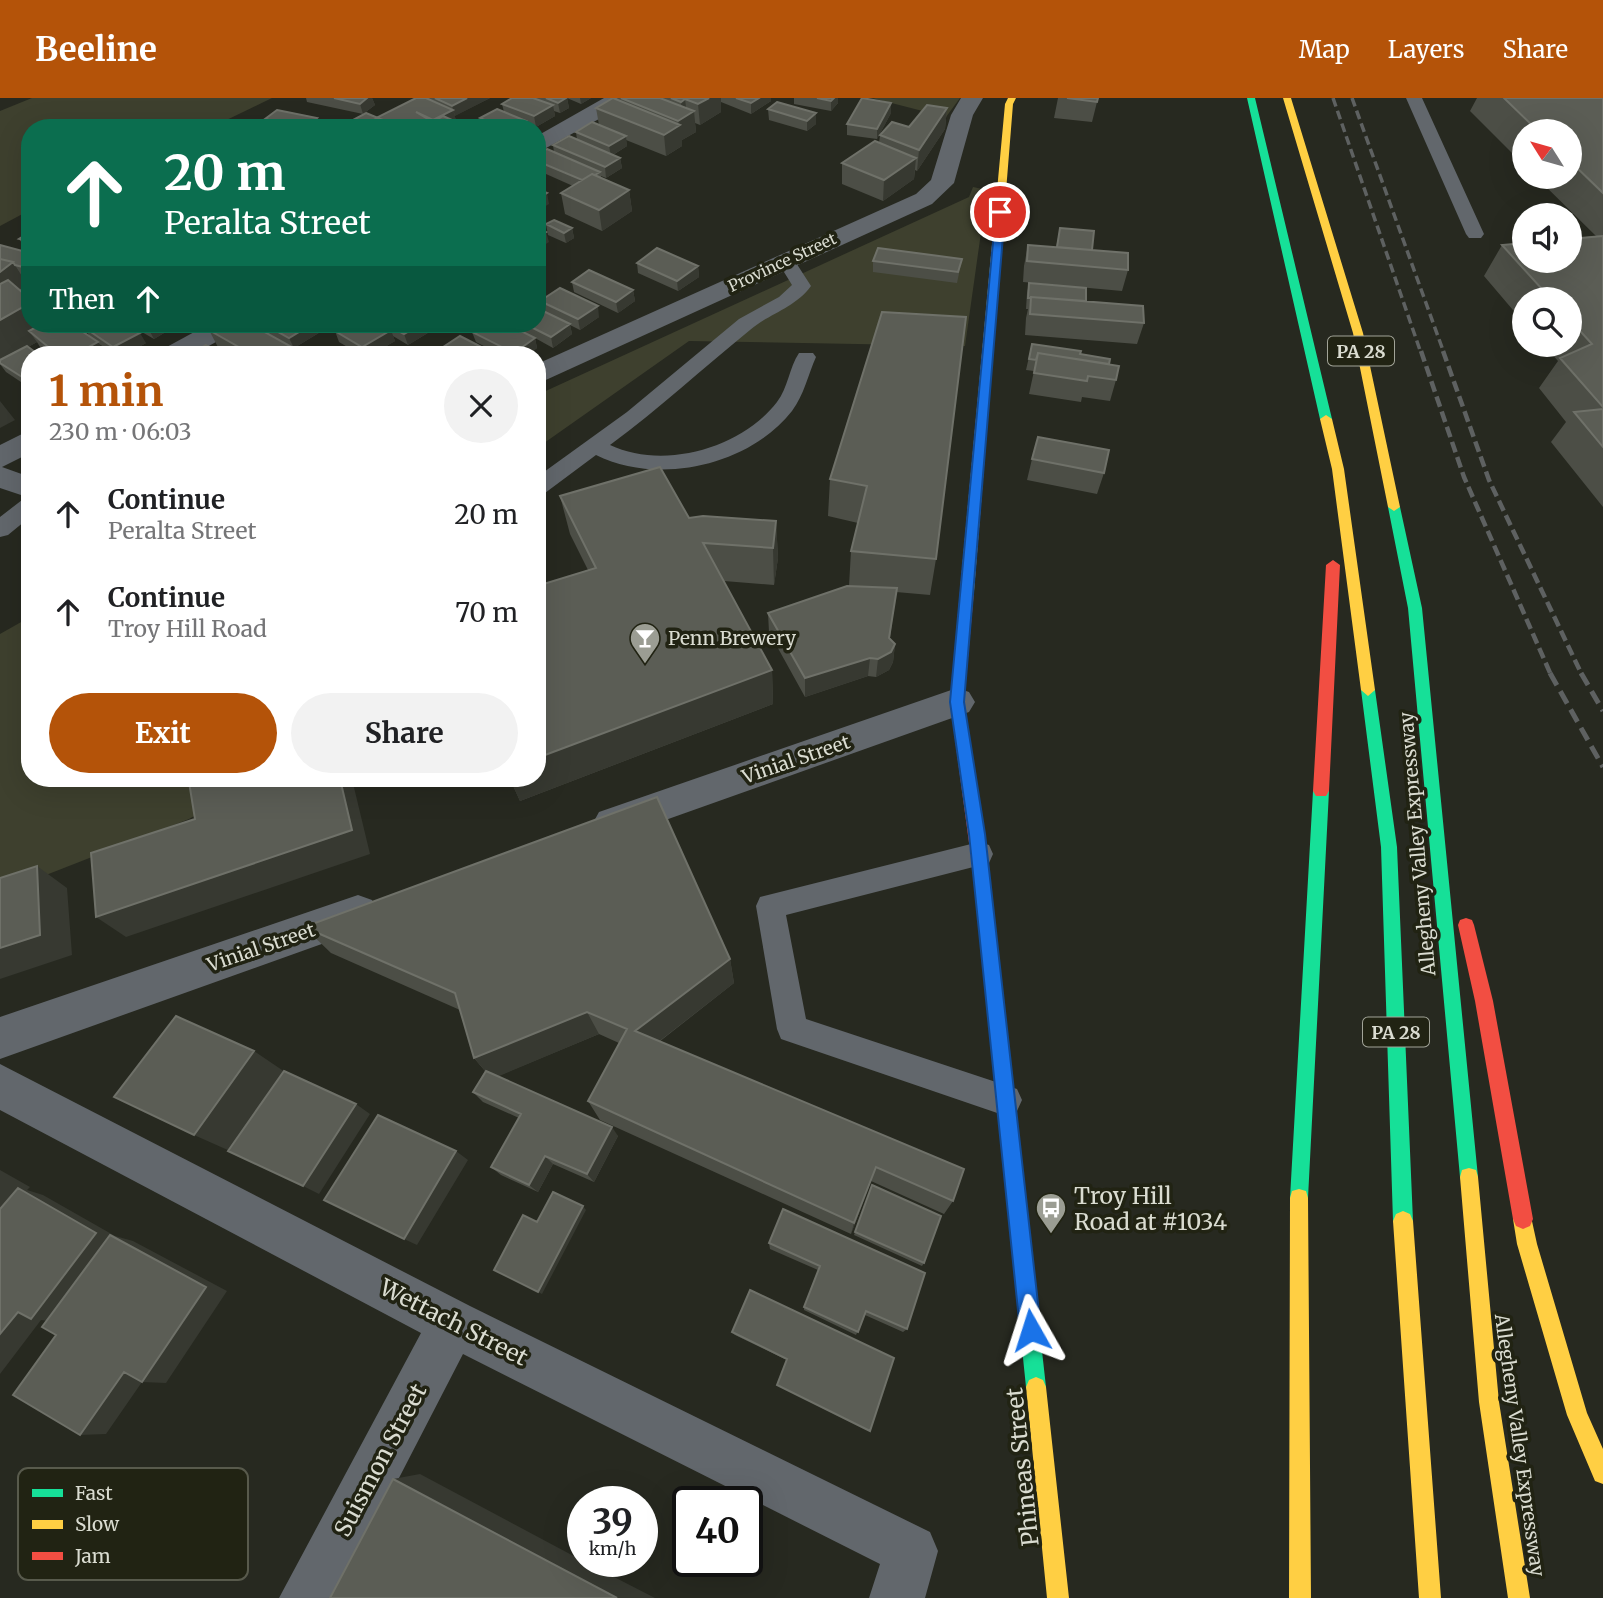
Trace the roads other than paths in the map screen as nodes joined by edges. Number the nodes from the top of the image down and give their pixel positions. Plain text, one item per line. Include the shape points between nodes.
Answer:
1 (620, 98) edge
2 (972, 98) edge
3 (1012, 98) edge
4 (1251, 98) edge
5 (1287, 98) edge
6 (1414, 98) edge
7 (546, 141) edge
8 (1475, 234) dead end
9 (785, 260) junction
10 (21, 301) edge
11 (0, 314) edge
12 (212, 333) edge
13 (189, 346) edge
14 (806, 357) dead end
15 (546, 371) edge
16 (21, 445) edge
17 (595, 446) junction
18 (0, 458) edge
19 (1338, 469) junction
20 (0, 477) edge
21 (546, 481) edge
22 (21, 485) edge
23 (21, 512) edge
24 (0, 529) edge
25 (957, 702) junction
26 (1435, 797) junction
27 (577, 835) edge
28 (979, 854) junction
29 (393, 900) edge
30 (0, 1038) edge
31 (0, 1086) edge
32 (1006, 1100) junction
33 (453, 1323) junction
34 (1603, 1473) edge
35 (904, 1574) edge
36 (307, 1598) edge
37 (1058, 1598) edge
38 (1300, 1598) edge
39 (1430, 1598) edge
40 (1519, 1598) edge

1 - 7 street
2 - 9 street, Province Street via 942,183 924,199
3 - 25 main road, Phineas Street
4 - 19 main road, Allegheny Valley Expressway / PA 28
5 - 26 main road, Allegheny Valley Expressway / PA 28 via 1360,346 1415,608
6 - 8 lane
9 - 15 street, Province Street
9 - 17 lane via 802,286 786,301 746,323
10 - 11 street
12 - 13 street
14 - 17 lane via 786,405 767,423 719,451 659,463 629,461
16 - 18 street
17 - 21 lane
19 - 38 main road via 1297,1230
19 - 39 main road, Allegheny Valley Expressway / PA 28 via 1389,847 1404,1249
20 - 22 street
23 - 24 lane
25 - 27 street, Vinial Street
25 - 28 main road, Phineas Street
26 - 34 main road via 1484,1001 1527,1244 1577,1415
26 - 40 main road, Allegheny Valley Expressway / PA 28 via 1489,1402
28 - 32 main road, Phineas Street
28 - 32 lane via 770,906 792,1029
29 - 30 street, Vinial Street
31 - 33 street, Wettach Street
32 - 37 main road, Phineas Street
33 - 35 street, Wettach Street
33 - 36 street, Suismon Street

